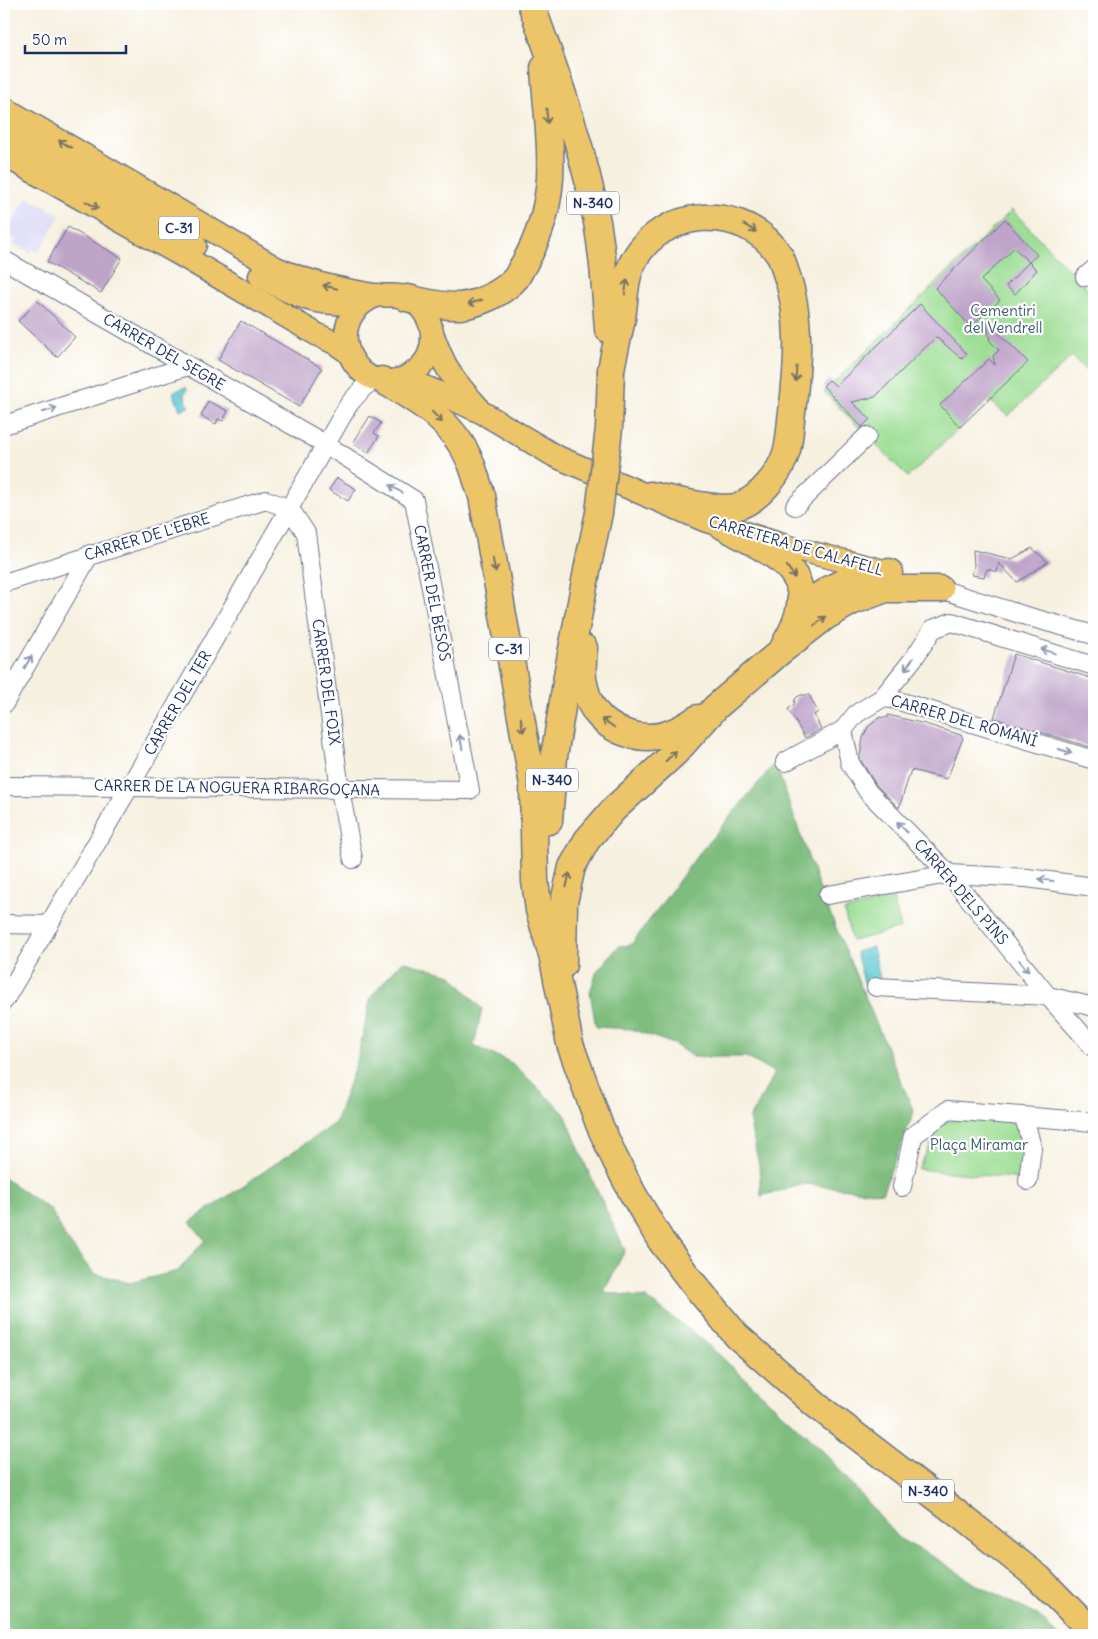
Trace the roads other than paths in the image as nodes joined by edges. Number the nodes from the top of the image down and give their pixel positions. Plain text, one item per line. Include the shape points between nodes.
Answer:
1 (531, 4) edge
2 (542, 32) junction
3 (4, 108) edge
4 (4, 126) edge
5 (4, 133) edge
6 (4, 155) edge
7 (4, 260) edge
8 (407, 298) junction
9 (370, 299) junction
10 (433, 335) junction
11 (344, 351) junction
12 (188, 366) junction
13 (611, 370) junction
14 (385, 380) junction
15 (349, 404) junction
16 (483, 413) junction
17 (4, 425) edge
18 (867, 436) dead end
19 (325, 444) junction
20 (650, 495) junction
21 (795, 506) dead end
22 (290, 509) junction
23 (723, 526) junction
24 (90, 554) junction
25 (889, 572) junction
26 (4, 583) edge
27 (940, 589) junction
28 (581, 603) junction
29 (800, 612) junction
30 (1094, 635) edge
31 (781, 651) junction
32 (1094, 666) edge
33 (882, 698) junction
34 (4, 704) edge
35 (716, 707) junction
36 (843, 730) junction
37 (1094, 760) edge
38 (785, 762) dead end
39 (4, 786) edge
40 (130, 786) junction
41 (340, 790) junction
42 (470, 790) joint
43 (353, 859) dead end
44 (949, 874) junction
45 (1094, 887) edge
46 (828, 895) dead end
47 (4, 924) edge
48 (49, 925) junction
49 (553, 958) junction
50 (876, 987) dead end
51 (1048, 996) junction
52 (561, 998) junction
53 (4, 1001) edge
54 (1094, 1008) edge
55 (1094, 1048) edge
56 (1024, 1116) junction
57 (1094, 1122) edge
58 (1028, 1181) dead end
59 (902, 1187) dead end
60 (1039, 1578) junction
61 (1094, 1615) edge
62 (1094, 1634) edge

1 - 2 highway, N-340
2 -> 8 highway via 550,177 541,227 529,255 516,277 499,292 477,302 444,306
2 - 13 highway, N-340 via 576,136 592,198 604,273
9 -> 3 main road via 299,279 276,268
4 - 9 main road, C-31 via 299,297 328,304
5 - 11 main road, C-31 via 295,306 324,328
6 -> 11 main road
7 - 12 street, CARRER DEL SEGRE
8 - 9 main road, C-31 via 393,294
8 - 10 main road, C-31 via 425,313
9 - 11 main road via 353,314 347,326
10 - 14 main road via 423,364 408,376
10 - 16 main road, CARRETERA DE CALAFELL / C-31 via 457,385
11 - 14 main road, C-31 via 365,374
11 - 15 street, CARRER DEL TER via 352,378
17 -> 12 street
12 - 19 street, CARRER DEL SEGRE
13 -> 20 highway via 631,265 644,245 658,232 696,218 718,217 758,232 780,257 796,310 796,383 787,451 781,464 766,488 736,506 724,508
13 - 28 highway, N-340, bridge via 609,428 599,513
14 - 15 street, CARRER DEL TER via 357,394
14 - 16 main road, CARRETERA DE CALAFELL / C-31 via 423,386
14 -> 49 highway, C-31 via 434,413 456,438 471,462 482,496 533,786 535,881 539,910
15 - 19 street, CARRER DEL TER
16 - 20 main road, CARRETERA DE CALAFELL / C-31 via 555,456
18 - 21 street
19 - 22 street, CARRER DEL TER
42 -> 19 street, CARRER DEL BESÒS via 414,500
20 - 23 main road, CARRETERA DE CALAFELL / C-31
22 - 24 street, CARRER DE L'EBRE via 266,500
22 - 40 street, CARRER DEL TER
22 - 41 street, CARRER DEL FOIX via 306,532
23 - 25 main road, CARRETERA DE CALAFELL / C-31
23 -> 29 highway via 782,560 793,572 801,598
24 - 26 street, CARRER DE L'EBRE
34 -> 24 street
25 - 27 main road, CARRETERA DE CALAFELL / C-31
25 - 29 highway via 858,577 832,588
27 - 30 street, CARRETERA DE CALAFELL
31 -> 27 highway via 850,602 886,589
35 -> 28 highway via 672,732 650,737 630,736 602,719 590,701 583,678
28 - 49 highway, N-340 via 550,795 547,890
29 - 31 highway
31 - 35 highway
32 -> 33 street via 952,622 933,629
33 - 36 street, CARRER DEL ROMANÍ via 856,714
33 -> 37 street, CARRER DEL ROMANÍ
52 -> 35 highway via 564,902 572,867 600,823 675,753
36 - 38 street, CARRER DEL ROMANÍ
44 -> 36 street, CARRER DELS PINS via 868,792 850,763
39 - 40 street, CARRER DE LA NOGUERA RIBARGOÇANA
40 - 41 street, CARRER DE LA NOGUERA RIBARGOÇANA
40 - 48 street, CARRER DEL TER
41 - 42 street, CARRER DE LA NOGUERA RIBARGOÇANA
41 - 43 street, CARRER DEL FOIX
45 -> 44 street via 1027,878
44 - 46 street
44 -> 51 street, CARRER DELS PINS
47 - 48 street
48 - 53 street, CARRER DEL TER
49 - 52 highway, N-340
50 - 51 street
51 - 54 street
51 - 55 street, CARRER DELS PINS
52 - 60 highway, N-340 via 570,1044 615,1160 661,1241 721,1318 816,1405
56 - 57 street
56 - 58 street via 1032,1148
56 - 59 street via 948,1110 913,1136
60 - 61 highway via 1065,1590
60 - 62 highway, N-340

